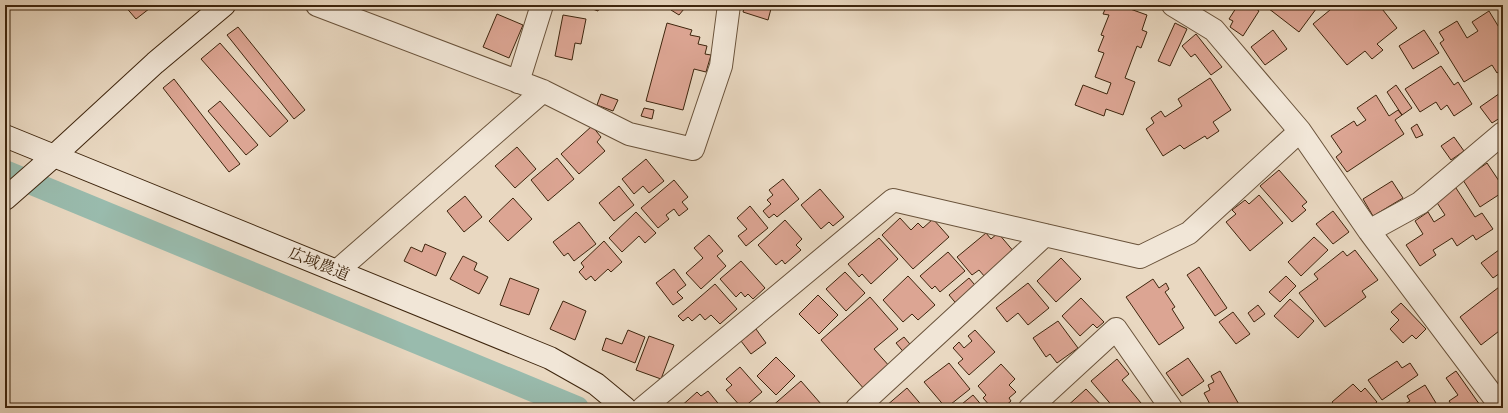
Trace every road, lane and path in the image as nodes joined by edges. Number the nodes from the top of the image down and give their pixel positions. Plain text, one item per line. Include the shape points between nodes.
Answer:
1 (224, 5) edge
2 (317, 5) edge
3 (542, 5) edge
4 (729, 5) edge
5 (1172, 5) edge
6 (518, 82) junction
7 (543, 92) junction
8 (1300, 131) junction
9 (1503, 134) edge
10 (5, 136) edge
11 (54, 156) junction
12 (5, 199) edge
13 (1369, 231) junction
14 (1045, 235) junction
15 (337, 271) junction
16 (625, 408) edge
17 (643, 408) edge
18 (857, 408) edge
19 (1030, 408) edge
20 (1172, 408) edge
21 (1502, 408) edge

1 - 11 street via 155,63
2 - 6 street
3 - 6 street
4 - 7 street via 721,66 693,149 628,134
5 - 8 street via 1214,30
6 - 7 street
7 - 15 street
8 - 13 street
8 - 14 street via 1189,233 1140,258
9 - 13 street via 1420,202
10 - 11 street, 広域農道
11 - 12 street
11 - 15 street, 広域農道
13 - 21 street
14 - 17 street via 892,200
14 - 18 street
15 - 16 street, 広域農道 via 550,358 596,384
19 - 20 street via 1116,329

